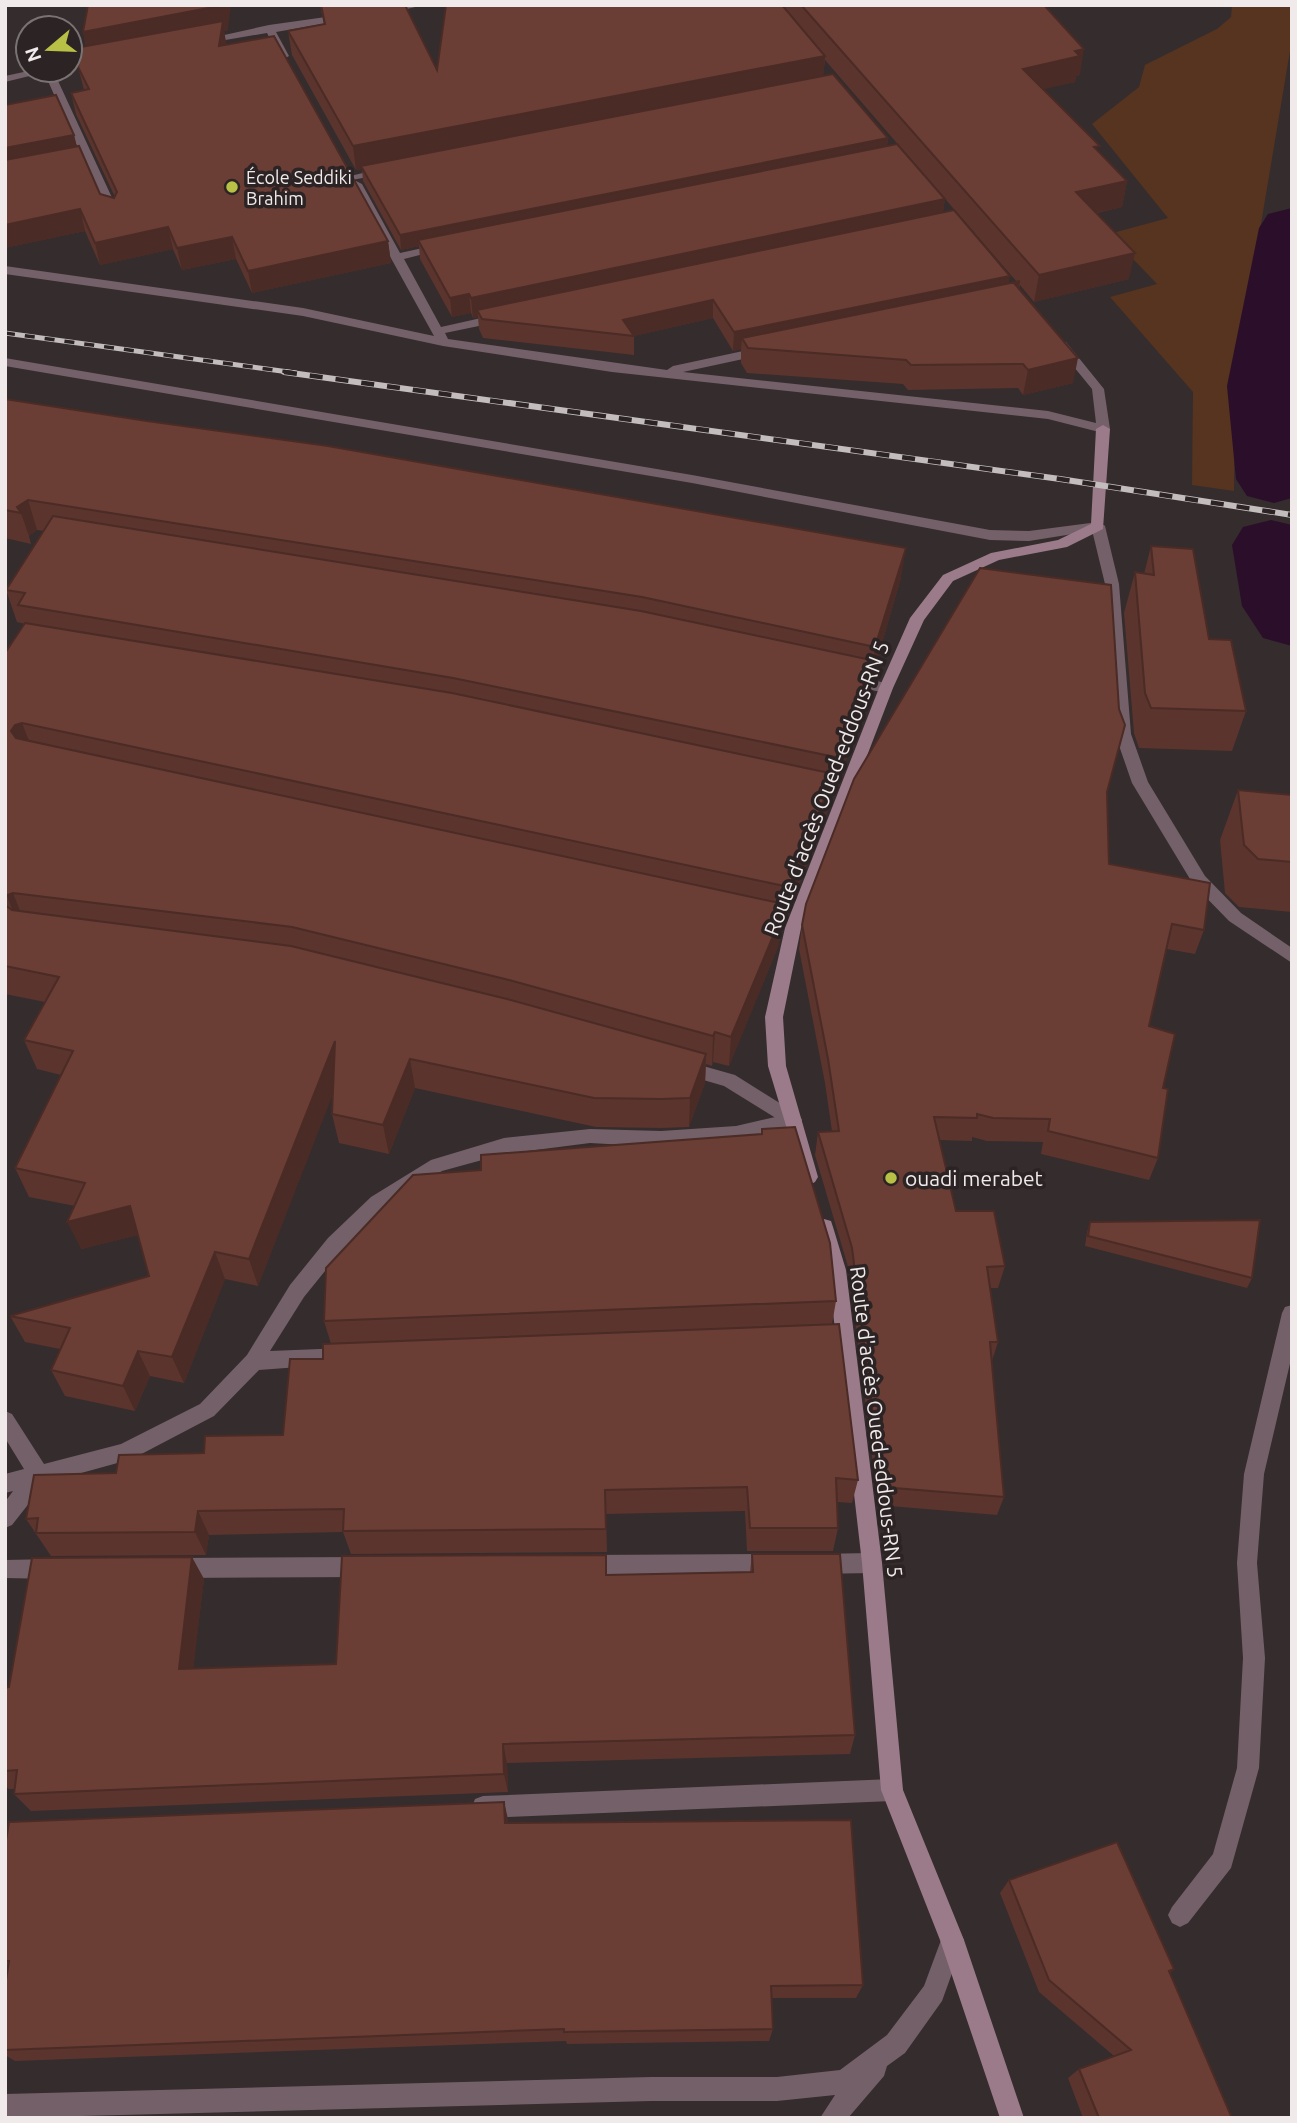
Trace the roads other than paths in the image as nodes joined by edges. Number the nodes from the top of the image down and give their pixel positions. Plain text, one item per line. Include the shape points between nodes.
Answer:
1 (419, 5) edge
2 (376, 12) edge
3 (363, 14) edge
4 (269, 28) junction
5 (189, 43) edge
6 (110, 58) edge
7 (288, 62) edge
8 (84, 63) edge
9 (54, 84) edge
10 (345, 166) edge
11 (392, 169) edge
12 (352, 177) junction
13 (114, 215) edge
14 (452, 246) edge
15 (398, 257) junction
16 (5, 270) edge
17 (515, 314) edge
18 (440, 336) junction
19 (1056, 338) edge
20 (780, 348) edge
21 (5, 362) edge
22 (659, 373) junction
23 (1103, 429) junction
24 (1098, 526) junction
25 (831, 676) edge
26 (886, 688) junction
27 (1292, 957) edge
28 (667, 1063) edge
29 (793, 1119) junction
30 (1292, 1313) edge
31 (364, 1356) edge
32 (254, 1361) junction
33 (5, 1420) edge
34 (39, 1475) junction
35 (5, 1484) edge
36 (5, 1518) edge
37 (872, 1563) junction
38 (565, 1565) edge
39 (384, 1566) edge
40 (160, 1568) edge
41 (76, 1569) edge
42 (6, 1572) edge
43 (892, 1790) junction
44 (463, 1808) edge
45 (1180, 1915) dead end
46 (952, 1940) junction
47 (896, 2044) junction
48 (5, 2106) edge
49 (832, 2118) edge
50 (1012, 2118) edge

1 - 2 street
3 - 4 street
4 - 5 street
4 - 7 street
6 - 8 street
9 - 13 street via 83,162
10 - 12 street
11 - 12 street
12 - 15 street
14 - 15 street
15 - 18 street
16 - 18 street
17 - 18 street
18 - 22 street
19 - 23 street via 1098,388
20 - 22 street
21 - 24 street via 692,479 990,535 1029,536
22 - 23 street via 1048,415
23 - 24 main road
24 - 26 main road, Route d'accès Oued-eddous-RN 5 via 1062,544 996,556 948,578 917,618
24 - 27 street via 1112,584 1123,734 1140,783 1199,880 1235,917
25 - 26 street
26 - 29 main road, Route d'accès Oued-eddous-RN 5 via 835,797 786,927 774,1017 777,1066
28 - 29 street via 729,1080
29 - 32 street via 736,1133 661,1139 590,1136 504,1146 437,1166 378,1203 335,1244 297,1291
29 - 37 main road, Route d'accès Oued-eddous-RN 5 via 836,1270 839,1338
30 - 45 street via 1253,1487 1247,1563 1254,1658 1248,1768 1223,1860
31 - 32 street
32 - 34 street via 207,1410 125,1451
33 - 34 street
34 - 35 street
34 - 36 street
37 - 38 street
37 - 43 main road, Route d'accès Oued-eddous-RN 5
39 - 40 street
41 - 42 street
43 - 44 street
43 - 46 main road, Route d'accès Oued-eddous-RN 5
46 - 47 street via 934,1993
46 - 50 main road, Route d'accès Oued-eddous-RN 5
47 - 48 street via 844,2082 777,2089
47 - 49 street

